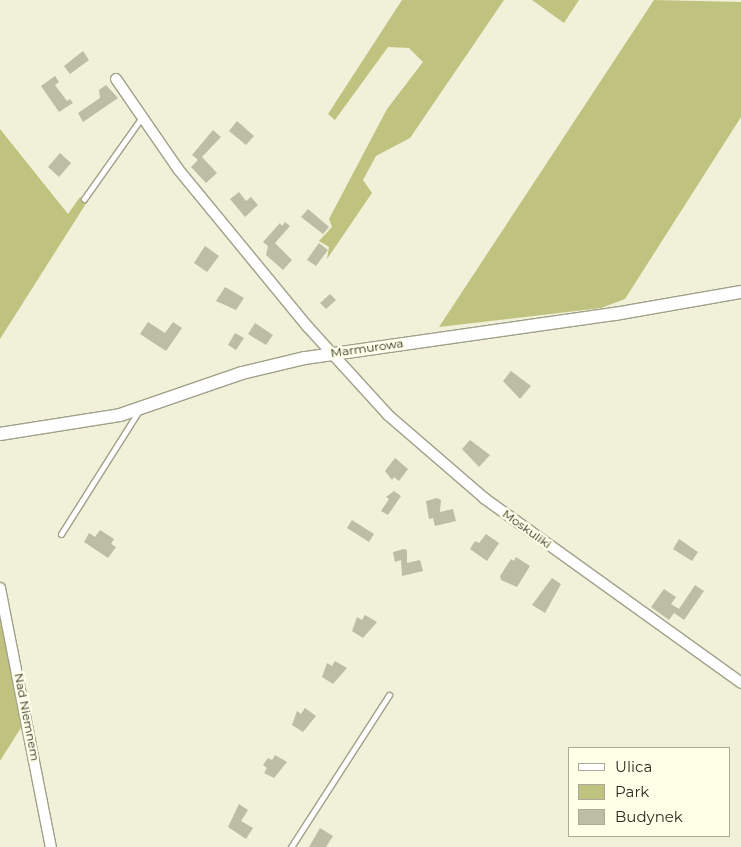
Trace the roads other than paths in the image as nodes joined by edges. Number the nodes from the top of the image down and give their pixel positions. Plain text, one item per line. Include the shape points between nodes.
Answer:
1 (116, 79) dead end
2 (142, 117) junction
3 (84, 199) dead end
4 (741, 292) edge
5 (333, 352) junction
6 (141, 408) junction
7 (0, 434) edge
8 (61, 534) dead end
9 (0, 588) edge
10 (2, 609) edge
11 (741, 683) edge
12 (389, 695) dead end
13 (51, 847) edge
14 (291, 847) edge

1 - 2 street, Moskuliki
2 - 3 lane
2 - 5 street, Moskuliki via 184,176 308,327
4 - 5 street, Marmurowa via 615,314
5 - 6 street, Marmurowa via 242,372
5 - 11 street, Moskuliki via 388,415 484,498
6 - 7 street, Marmurowa
6 - 8 lane
9 - 10 street, Nad Niemnem
10 - 13 street, Nad Niemnem
12 - 14 lane

